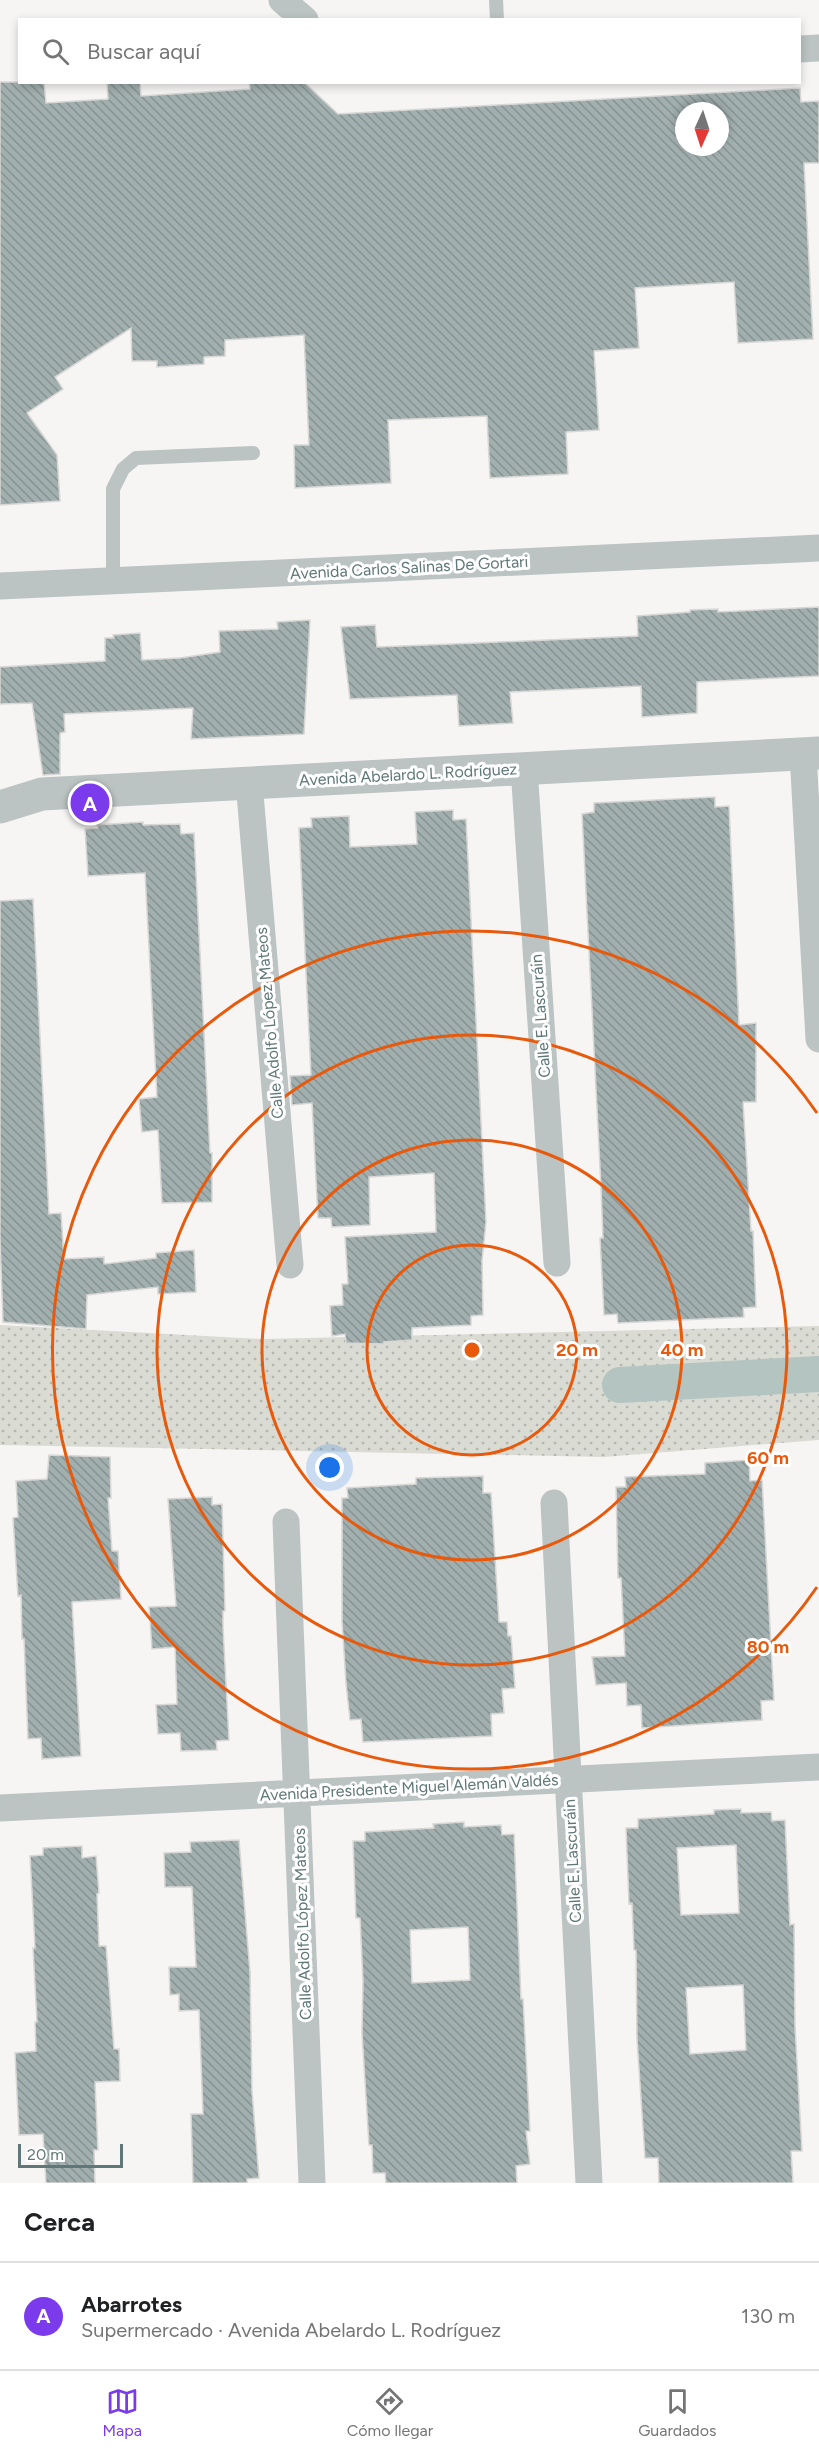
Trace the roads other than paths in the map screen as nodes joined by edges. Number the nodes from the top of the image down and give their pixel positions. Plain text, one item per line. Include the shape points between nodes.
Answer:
1 (282, 0) edge
2 (496, 0) edge
3 (303, 18) edge
4 (497, 18) edge
5 (819, 48) edge
6 (801, 49) edge
7 (253, 453) dead end
8 (819, 548) edge
9 (113, 580) junction
10 (0, 586) edge
11 (811, 754) edge
12 (524, 768) junction
13 (249, 782) junction
14 (0, 807) edge
15 (819, 1039) edge
16 (557, 1263) dead end
17 (290, 1265) dead end
18 (554, 1503) dead end
19 (286, 1522) dead end
20 (819, 1767) edge
21 (568, 1779) junction
22 (296, 1793) junction
23 (0, 1808) edge
24 (312, 2183) edge
25 (589, 2183) edge

1 - 3 street
2 - 4 lane
5 - 6 street
7 - 9 lane via 136,458 123,469 113,489
8 - 9 street, Avenida Carlos Salinas De Gortari
9 - 10 street, Avenida Carlos Salinas De Gortari
11 - 12 street, Avenida Abelardo L. Rodríguez
11 - 15 street
12 - 13 street, Avenida Abelardo L. Rodríguez
12 - 16 street, Calle E. Lascuráin
13 - 14 street, Avenida Abelardo L. Rodríguez via 42,794
13 - 17 street, Calle Adolfo López Mateos
18 - 21 street, Calle E. Lascuráin
19 - 22 street, Calle Adolfo López Mateos
20 - 21 street, Avenida Presidente Miguel Alemán Valdés
21 - 22 street, Avenida Presidente Miguel Alemán Valdés
21 - 25 street, Calle E. Lascuráin
22 - 23 street, Avenida Presidente Miguel Alemán Valdés
22 - 24 street, Calle Adolfo López Mateos

